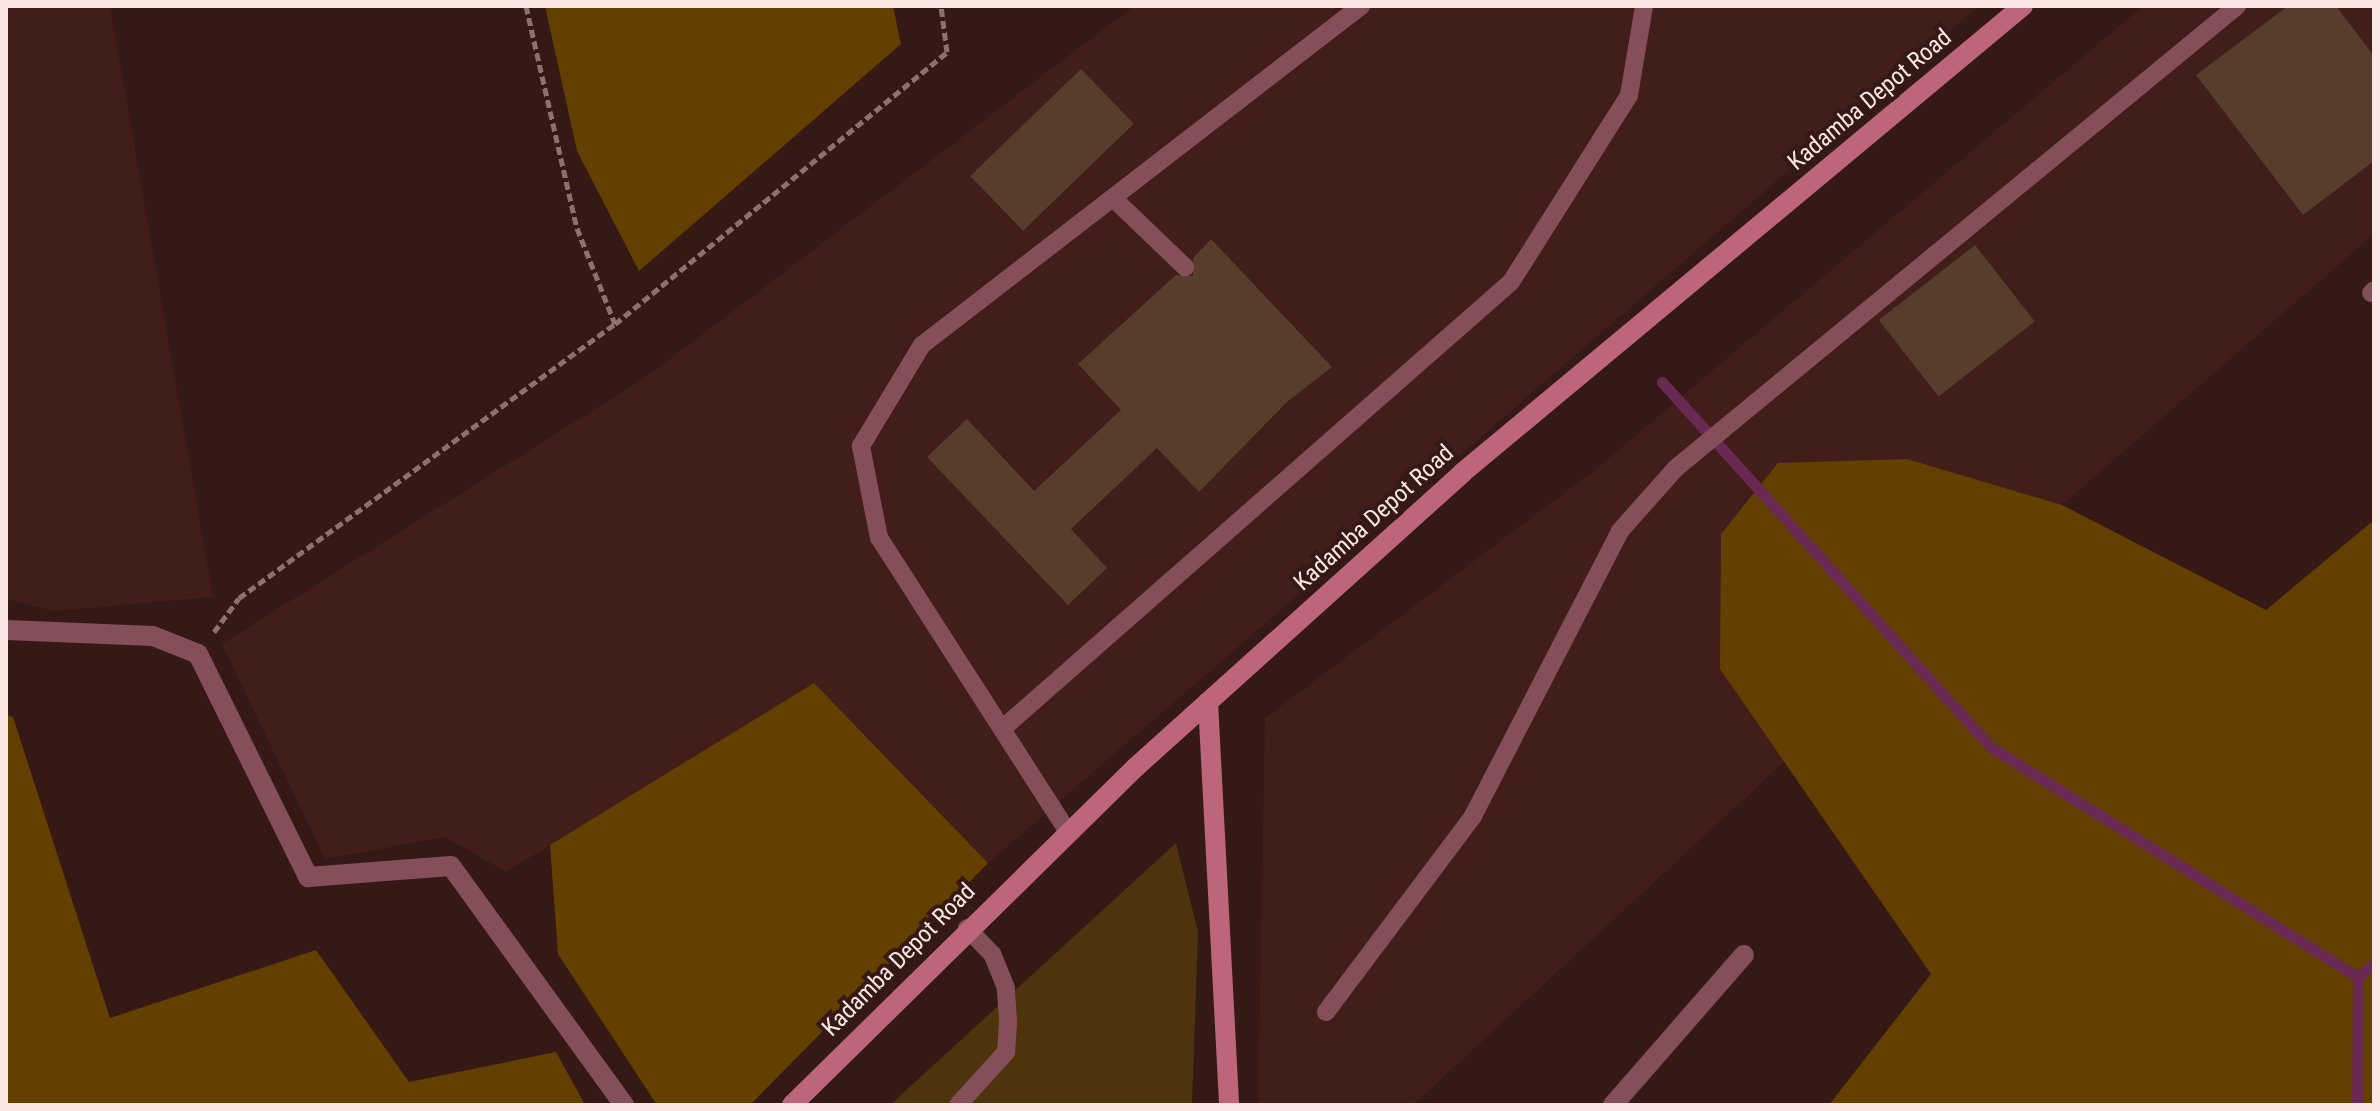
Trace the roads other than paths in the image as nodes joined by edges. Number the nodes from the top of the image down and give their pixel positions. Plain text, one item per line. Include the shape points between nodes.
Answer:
1 (1361, 6) edge
2 (1644, 6) edge
3 (2023, 6) edge
4 (2237, 6) edge
5 (1113, 198) junction
6 (1185, 267) dead end
7 (6, 630) edge
8 (1208, 702) junction
9 (1002, 729) junction
10 (1068, 832) junction
11 (967, 928) junction
12 (1744, 955) dead end
13 (1326, 1012) dead end
14 (624, 1105) edge
15 (792, 1105) edge
16 (958, 1105) edge
17 (1229, 1105) edge
18 (1613, 1105) edge

1 - 5 lane
2 - 9 lane via 1629,95 1511,282
3 - 8 street, Kadamba Depot Road via 1462,473
4 - 13 lane via 1676,468 1620,531 1473,816
5 - 6 lane
5 - 9 lane via 922,345 861,446 879,538
7 - 14 street via 153,636 198,654 308,877 451,866
8 - 10 street, Kadamba Depot Road
8 - 17 street
9 - 10 lane
10 - 11 street, Kadamba Depot Road
11 - 15 street, Kadamba Depot Road
11 - 16 lane via 992,954 1006,988 1008,1020 1006,1052
12 - 18 street

